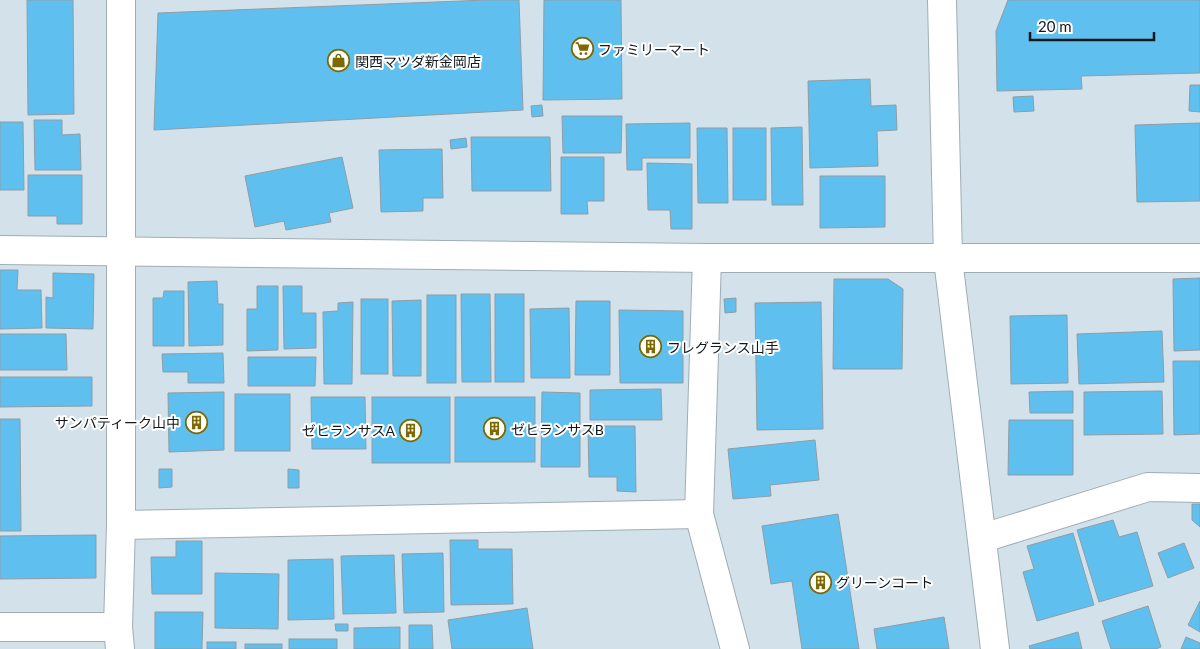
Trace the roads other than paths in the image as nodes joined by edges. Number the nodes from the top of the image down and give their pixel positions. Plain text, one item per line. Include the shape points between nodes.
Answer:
1 (121, 0) edge
2 (942, 0) edge
3 (0, 250) edge
4 (121, 252) junction
5 (708, 258) junction
6 (1200, 258) edge
7 (948, 259) junction
8 (1200, 488) edge
9 (699, 514) junction
10 (121, 525) junction
11 (983, 538) junction
12 (0, 627) edge
13 (119, 638) edge
14 (735, 649) edge
15 (996, 649) edge

1 - 4 street
2 - 7 street
3 - 4 street
4 - 5 street
4 - 10 street
5 - 7 street
5 - 9 street
6 - 7 street
7 - 11 street
8 - 11 street via 1148,487
9 - 10 street
9 - 14 street
10 - 13 street
11 - 15 street
12 - 13 street

